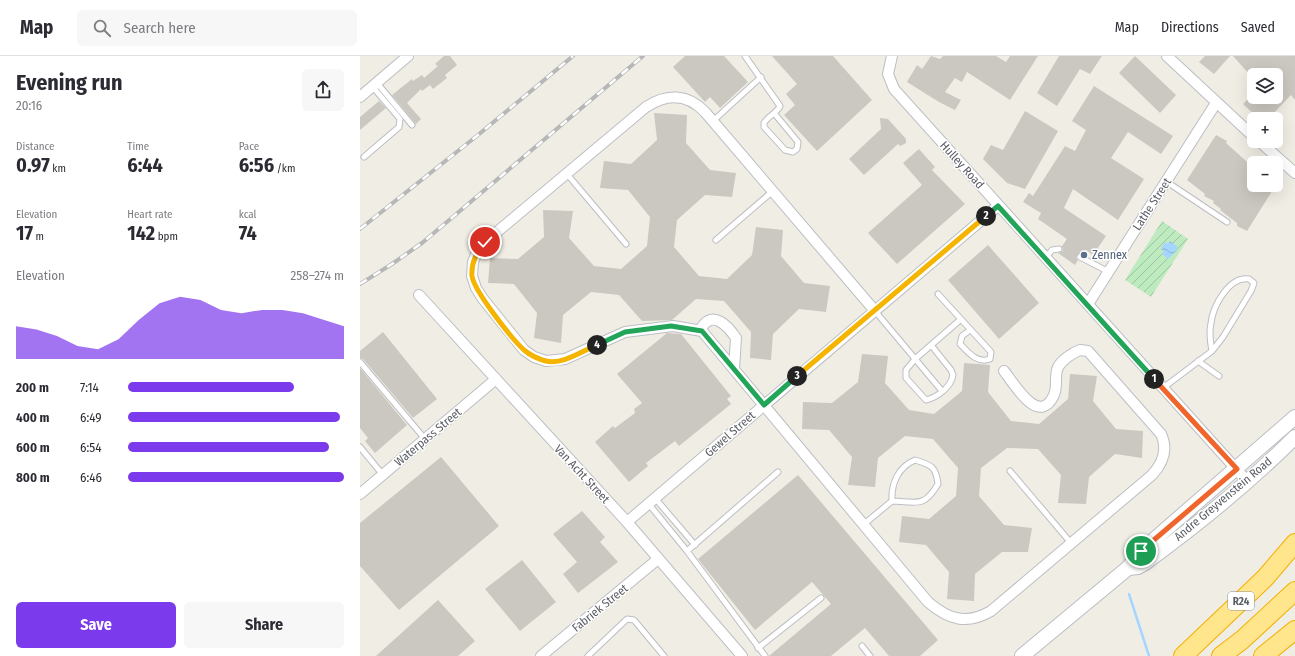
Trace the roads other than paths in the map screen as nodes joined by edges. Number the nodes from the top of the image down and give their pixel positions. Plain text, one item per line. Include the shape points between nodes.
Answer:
1 (408, 56) edge
2 (745, 56) edge
3 (892, 56) edge
4 (1166, 56) edge
5 (760, 77) junction
6 (375, 84) junction
7 (360, 97) edge
8 (1216, 103) junction
9 (774, 113) junction
10 (713, 121) junction
11 (412, 125) dead end
12 (1247, 131) edge
13 (1266, 148) edge
14 (364, 157) dead end
15 (567, 174) junction
16 (1295, 174) edge
17 (1167, 182) junction
18 (773, 191) junction
19 (998, 206) junction
20 (1227, 222) dead end
21 (716, 240) dead end
22 (626, 244) dead end
23 (1059, 249) dead end
24 (1080, 257) dead end
25 (1045, 258) junction
26 (1109, 272) junction
27 (938, 294) dead end
28 (419, 295) dead end
29 (1088, 304) junction
30 (874, 311) junction
31 (960, 320) junction
32 (970, 330) junction
33 (702, 331) junction
34 (931, 345) junction
35 (1212, 351) junction
36 (915, 359) junction
37 (1198, 361) junction
38 (360, 362) edge
39 (734, 369) junction
40 (1004, 371) dead end
41 (1219, 376) dead end
42 (496, 379) junction
43 (1162, 388) junction
44 (942, 391) junction
45 (764, 405) junction
46 (1295, 417) edge
47 (1295, 437) edge
48 (426, 439) junction
49 (360, 447) edge
50 (1237, 469) junction
51 (1010, 471) dead end
52 (778, 472) dead end
53 (383, 475) junction
54 (1247, 481) junction
55 (360, 494) edge
56 (652, 501) junction
57 (892, 501) junction
58 (627, 522) junction
59 (864, 524) junction
60 (1071, 543) junction
61 (1295, 543) edge
62 (695, 545) junction
63 (687, 551) junction
64 (658, 559) junction
65 (1128, 568) junction
66 (1295, 591) edge
67 (821, 598) dead end
68 (1295, 630) edge
69 (862, 646) dead end
70 (758, 648) junction
71 (546, 654) edge
72 (588, 656) edge
73 (664, 656) edge
74 (742, 656) edge
75 (765, 656) edge
76 (870, 656) edge
77 (1022, 656) edge
78 (1183, 656) edge
79 (1221, 656) edge
80 (1263, 656) edge

1 - 6 street
2 - 5 lane
3 - 19 street, Hulley Road via 888,74 894,89
4 - 8 street
5 - 9 lane via 780,106
5 - 10 lane
6 - 7 street
6 - 11 lane
6 - 14 lane via 401,123
8 - 12 street
8 - 17 street, Lathe Street
9 - 9 lane via 764,123 764,127 785,150 793,152 797,149 798,142
10 - 15 street via 701,107 689,99 674,97 658,100 646,107
10 - 18 street
13 - 16 street
15 - 22 lane
15 - 33 street via 485,242 473,262 472,276 476,288 524,350 534,357 555,362 625,332 677,326
17 - 20 lane
17 - 26 street, Lathe Street
18 - 21 lane
18 - 30 street
19 - 25 street, Hulley Road
19 - 30 street, Gewel Street
23 - 25 lane via 1052,250
24 - 26 lane
25 - 29 street, Hulley Road
26 - 29 street, Lathe Street
27 - 31 lane
28 - 42 street, Van Acht Street
29 - 43 street, Hulley Road
30 - 36 lane
30 - 45 street, Gewel Street
31 - 32 lane
31 - 34 lane
32 - 32 lane via 991,352 990,359 975,358 960,344 962,336
33 - 39 street
33 - 39 street via 705,322 715,319 722,322 734,336
34 - 36 lane
34 - 44 lane via 953,375 950,385
35 - 35 lane via 1211,322 1216,308 1230,286 1242,279 1250,279 1254,283 1252,291
35 - 37 lane
36 - 44 lane
36 - 44 lane via 905,374 918,393 926,400
37 - 41 lane
37 - 43 lane
38 - 48 lane
39 - 45 street
40 - 60 street via 1029,402 1040,407 1054,395 1056,374 1062,362 1080,350 1088,351 1163,438 1164,456 1158,469
42 - 48 street, Waterpass Street
42 - 58 street, Van Acht Street
43 - 50 street, Hulley Road
45 - 56 street, Gewel Street
45 - 59 street
46 - 50 main road, Andre Greyvenstein Road
47 - 54 main road, Andre Greyvenstein Road
48 - 53 street, Waterpass Street
49 - 53 lane
50 - 54 street, Hulley Road
50 - 65 main road, Andre Greyvenstein Road via 1141,551
51 - 60 lane
52 - 62 lane
53 - 55 street, Waterpass Street
54 - 65 main road, Andre Greyvenstein Road via 1148,560 1138,567
56 - 58 street, Gewel Street
56 - 62 lane
56 - 63 lane
57 - 57 lane via 921,503 930,497 938,484 937,471 929,464 915,460 906,464 892,490
57 - 59 lane
58 - 64 street, Van Acht Street
59 - 60 street via 928,602 940,612 954,618 979,617 991,610
61 - 78 highway, R24 via 1265,578
62 - 63 lane
63 - 70 lane
64 - 71 street, Fabriek Street
64 - 74 street, Van Acht Street
65 - 77 main road, Andre Greyvenstein Road
66 - 79 highway
67 - 70 lane
68 - 80 highway
69 - 76 lane
70 - 75 lane
72 - 73 lane via 630,618

